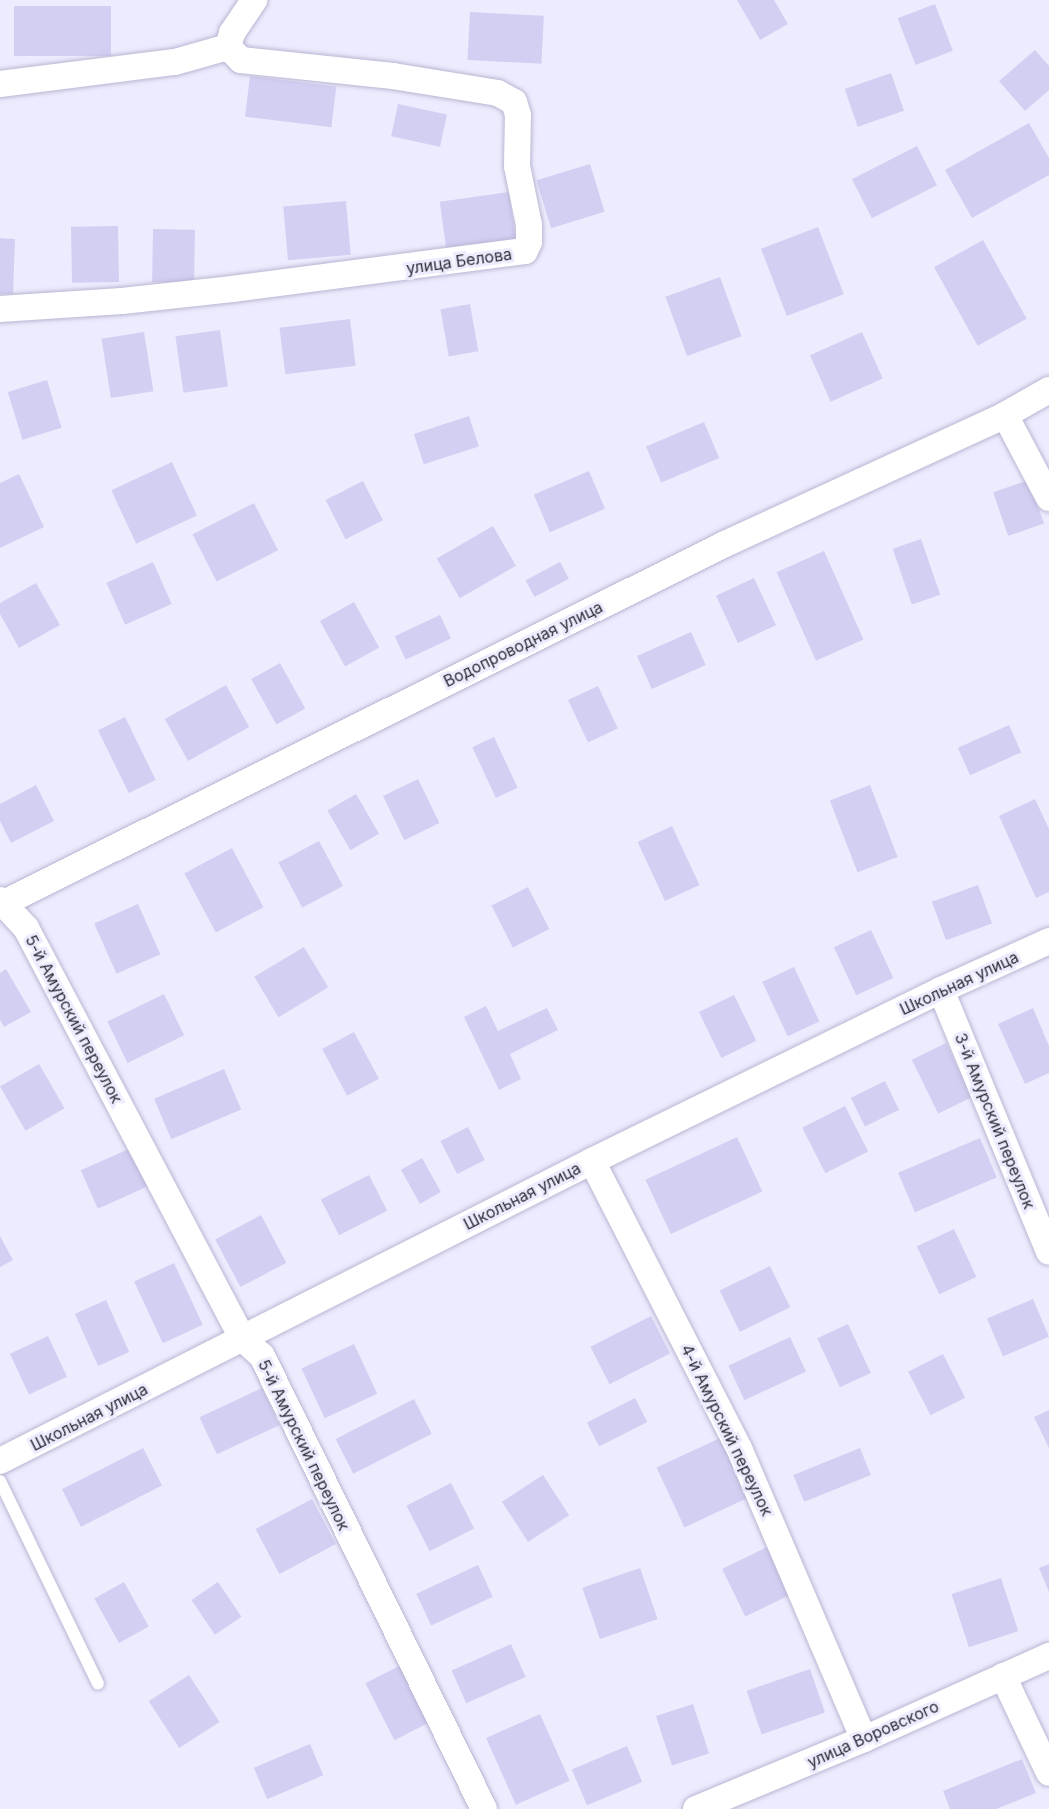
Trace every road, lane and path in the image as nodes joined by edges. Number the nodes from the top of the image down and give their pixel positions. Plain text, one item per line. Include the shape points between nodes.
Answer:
1 (254, 0) edge
2 (228, 47) junction
3 (0, 84) edge
4 (0, 309) edge
5 (1049, 390) edge
6 (1005, 415) junction
7 (1049, 498) edge
8 (1, 902) edge
9 (1049, 941) edge
10 (941, 990) junction
11 (592, 1161) junction
12 (1049, 1252) edge
13 (243, 1339) junction
14 (0, 1461) edge
15 (0, 1480) edge
16 (1049, 1656) edge
17 (1003, 1676) junction
18 (98, 1684) dead end
19 (864, 1739) junction
20 (1049, 1773) edge
21 (484, 1809) edge
22 (696, 1809) edge

1 - 2 street via 232,33
2 - 3 street via 175,62
2 - 4 street, улица Белова via 241,60 416,80 498,93 514,102 518,115 517,166 529,225 525,251 232,289
5 - 6 street, Водопроводная улица
6 - 7 street
6 - 8 street, Водопроводная улица via 723,544
8 - 13 street, 5-й Амурский переулок via 26,928
9 - 10 street, Школьная улица
10 - 11 street, Школьная улица
10 - 12 street, 3-й Амурский переулок
11 - 13 street, Школьная улица
11 - 19 street, 4-й Амурский переулок via 739,1448
13 - 14 street, Школьная улица
13 - 21 street, 5-й Амурский переулок via 262,1356
15 - 18 lane
16 - 17 street, улица Воровского
17 - 19 street, улица Воровского
17 - 20 street
19 - 22 street, улица Воровского

